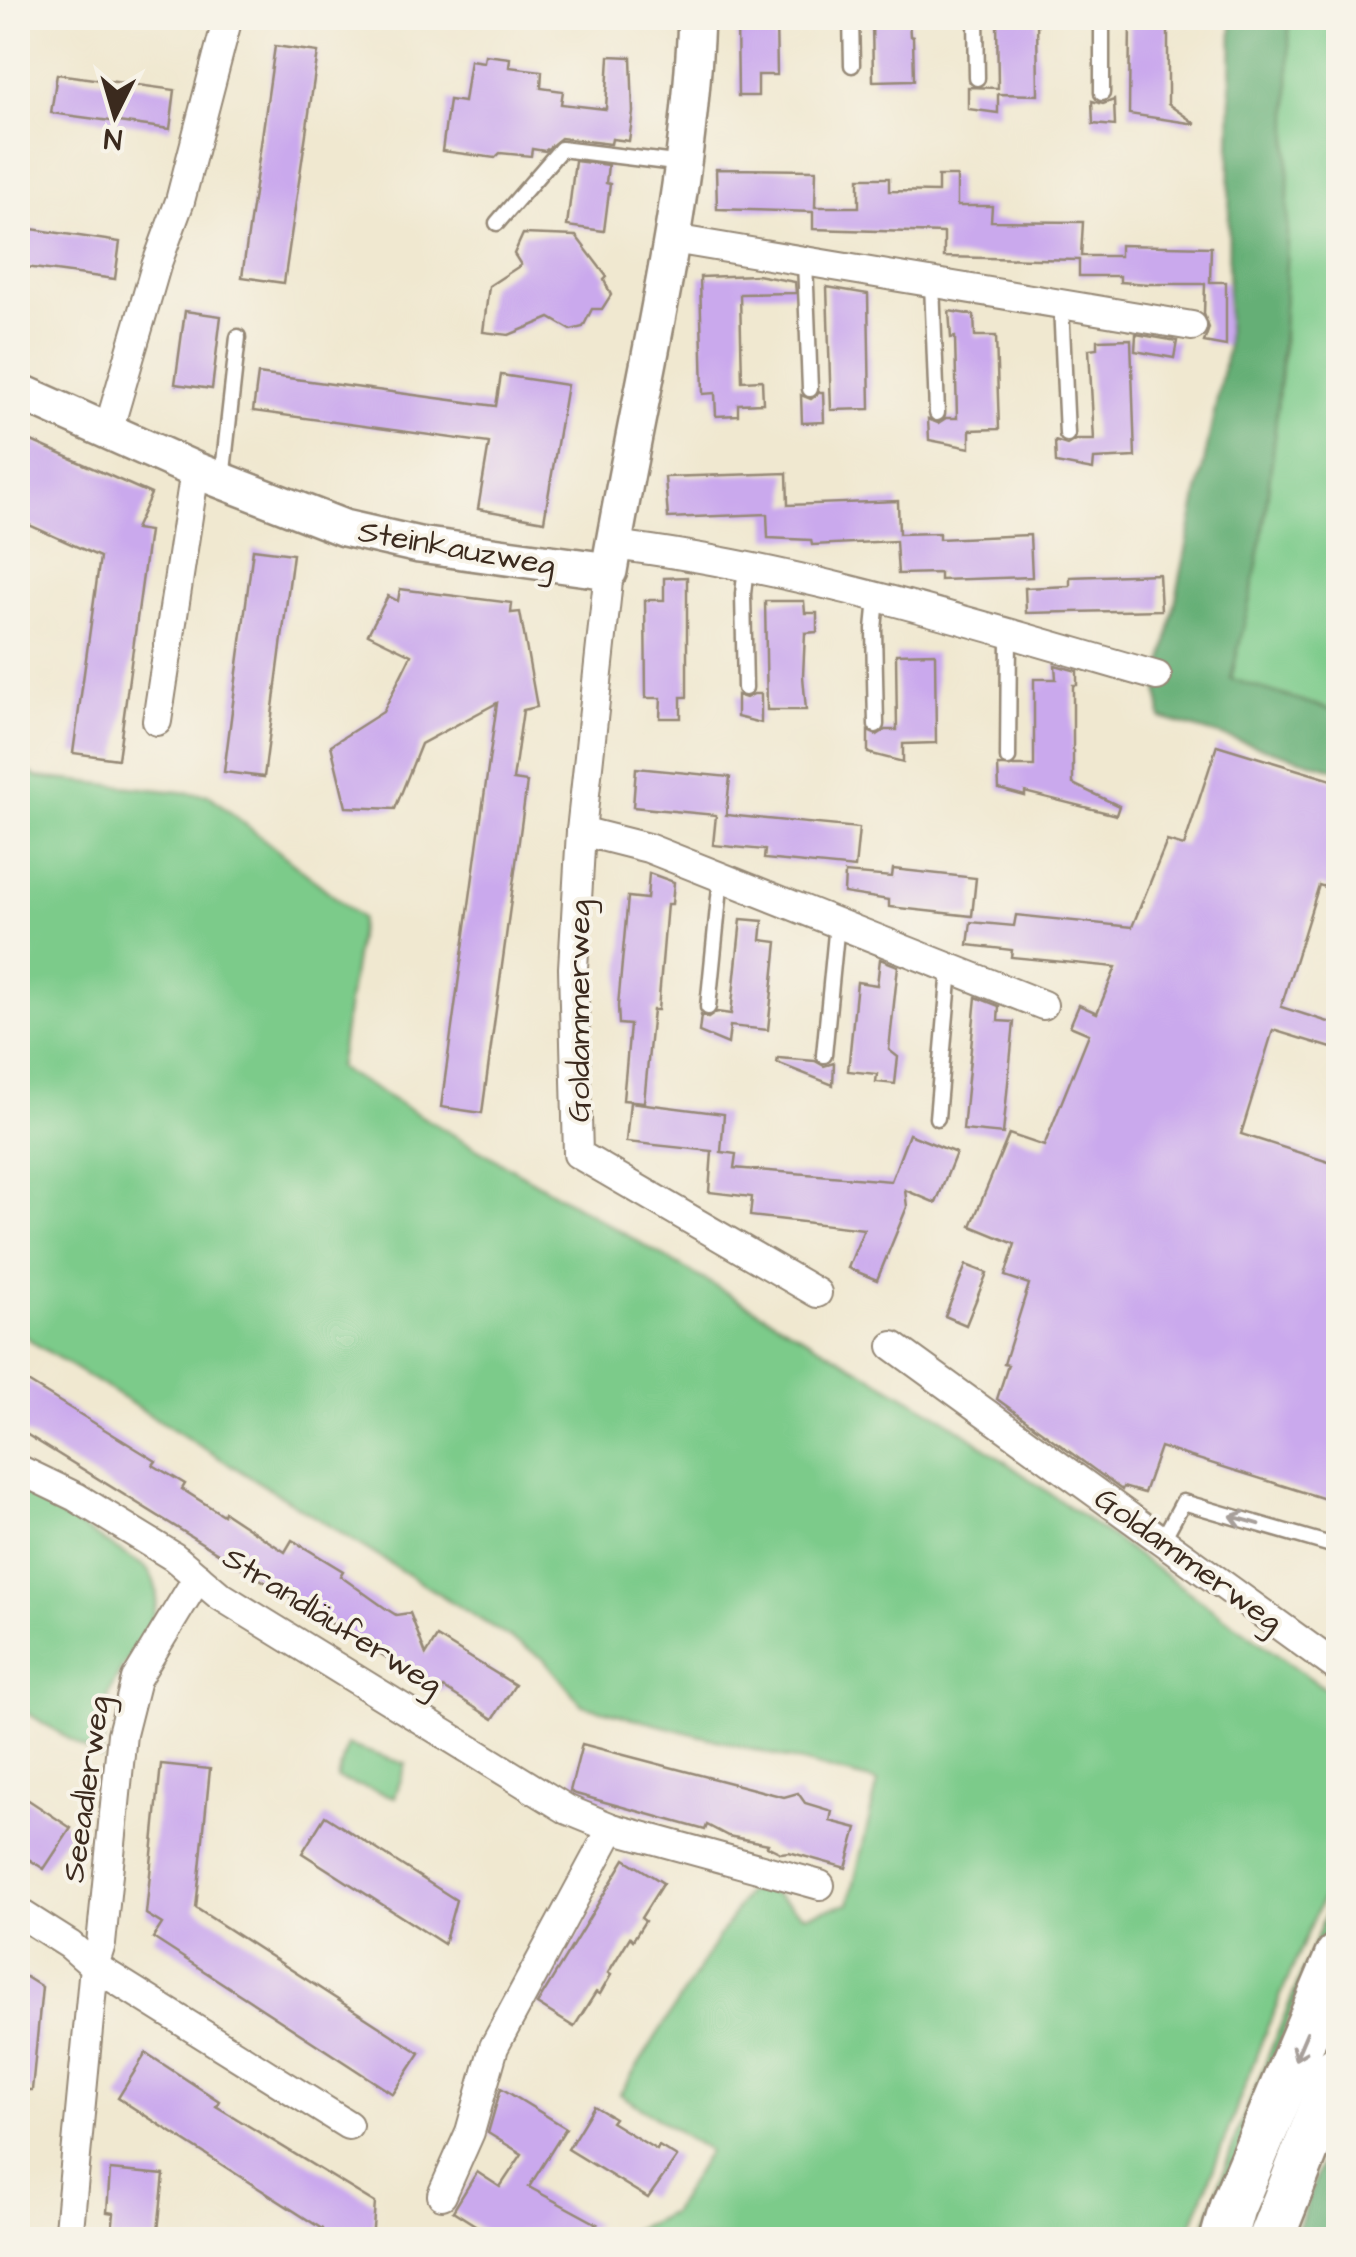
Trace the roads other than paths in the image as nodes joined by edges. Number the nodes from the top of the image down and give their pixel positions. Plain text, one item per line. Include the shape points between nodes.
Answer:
1 (696, 18) edge
2 (851, 18) edge
3 (976, 18) edge
4 (1102, 18) edge
5 (227, 22) dead end
6 (852, 64) dead end
7 (977, 78) dead end
8 (1102, 94) dead end
9 (684, 164) junction
10 (498, 222) dead end
11 (673, 239) junction
12 (805, 261) junction
13 (932, 282) junction
14 (1062, 305) junction
15 (1192, 326) dead end
16 (238, 337) dead end
17 (810, 389) dead end
18 (18, 391) edge
19 (937, 413) dead end
20 (108, 432) junction
21 (1067, 434) dead end
22 (209, 475) junction
23 (611, 558) junction
24 (746, 566) junction
25 (877, 599) junction
26 (1009, 634) junction
27 (1157, 676) dead end
28 (746, 688) dead end
29 (157, 722) dead end
30 (876, 724) dead end
31 (1008, 758) dead end
32 (581, 832) junction
33 (721, 877) junction
34 (836, 924) junction
35 (950, 969) junction
36 (1043, 1005) dead end
37 (708, 1007) dead end
38 (824, 1054) dead end
39 (936, 1118) dead end
40 (818, 1293) dead end
41 (893, 1346) dead end
42 (18, 1469) edge
43 (1163, 1539) junction
44 (1338, 1546) edge
45 (198, 1577) junction
46 (1338, 1668) edge
47 (612, 1828) junction
48 (820, 1885) dead end
49 (18, 1912) edge
50 (1338, 1956) edge
51 (94, 1966) junction
52 (1338, 2068) edge
53 (348, 2125) dead end
54 (442, 2195) dead end
55 (68, 2240) edge
56 (1223, 2240) edge
57 (1270, 2240) edge

1 - 9 street, Goldammerweg
2 - 6 lane
3 - 7 lane
4 - 8 lane
5 - 20 street
9 - 10 lane via 562,150
9 - 11 street, Goldammerweg
11 - 12 street
11 - 23 street, Goldammerweg
12 - 13 street
12 - 17 lane
13 - 14 street
13 - 19 lane
14 - 15 street
14 - 21 lane
16 - 22 lane
18 - 20 street, Steinkauzweg
20 - 22 street, Steinkauzweg
22 - 23 street, Steinkauzweg via 344,528 420,545
22 - 29 street
23 - 24 street
23 - 32 street, Goldammerweg
24 - 25 street
24 - 28 lane
25 - 26 street
25 - 30 lane
26 - 27 street
26 - 31 lane
32 - 33 street via 648,848
32 - 40 street, Goldammerweg via 573,968 578,1154
33 - 34 street
33 - 37 lane
34 - 35 street
34 - 38 lane
35 - 36 street
35 - 39 lane
41 - 43 street, Goldammerweg
42 - 45 street, Strandläuferweg via 92,1507
44 -> 43 lane via 1184,1502
43 - 46 street, Goldammerweg
45 - 47 street, Strandläuferweg via 568,1810
45 - 51 street, Seeadlerweg via 129,1702 102,1944
47 - 48 street, Strandläuferweg
47 - 54 street via 494,2047 470,2132
49 - 51 street
50 -> 56 main road
51 - 53 street
51 - 55 street, Seeadlerweg
52 - 57 main road

